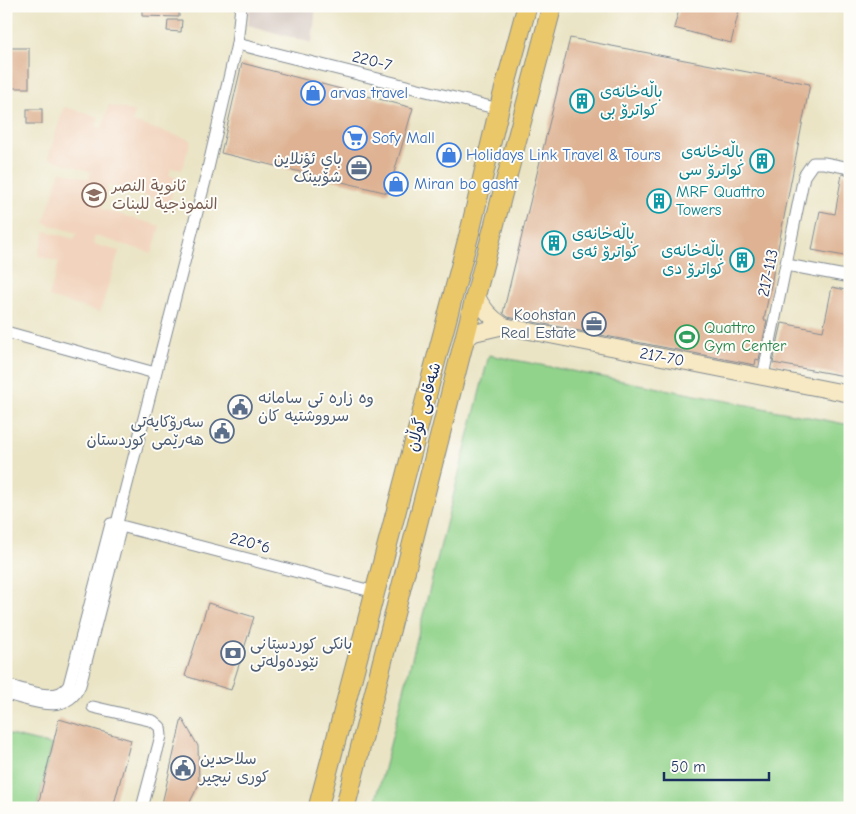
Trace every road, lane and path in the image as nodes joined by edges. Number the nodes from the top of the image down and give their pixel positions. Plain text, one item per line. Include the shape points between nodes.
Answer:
1 (241, 6) edge
2 (527, 6) edge
3 (552, 6) edge
4 (237, 44) junction
5 (499, 109) junction
6 (850, 168) edge
7 (787, 265) junction
8 (850, 277) edge
9 (476, 294) junction
10 (504, 326) junction
11 (6, 332) edge
12 (465, 340) junction
13 (155, 373) junction
14 (763, 376) junction
15 (850, 394) edge
16 (116, 525) junction
17 (375, 592) junction
18 (6, 685) edge
19 (6, 694) edge
20 (93, 707) dead end
21 (142, 808) edge
22 (318, 808) edge
23 (346, 808) edge

1 - 4 street
2 - 5 main road, شەقامی گوڵان
3 - 9 main road, شەقامی گوڵان
4 - 5 street, 220-7
4 - 13 street
5 - 17 main road, شەقامی گوڵان
6 - 7 street, 217-113 via 813,163 804,176
7 - 8 street
7 - 14 street, 217-113
9 - 10 street, 217-70 via 486,312
9 - 12 main road, شەقامی گوڵان
10 - 12 street, 217-70 via 474,333
10 - 14 street, 217-70
11 - 13 street
12 - 23 main road, شەقامی گوڵان
13 - 16 street
14 - 15 street, 217-70
16 - 17 street, 220*6
16 - 18 street via 68,688 61,694 50,696
16 - 19 street via 80,685 75,694 65,702 53,705
17 - 22 main road, شەقامی گوڵان
20 - 21 street via 153,721 160,727 161,736

